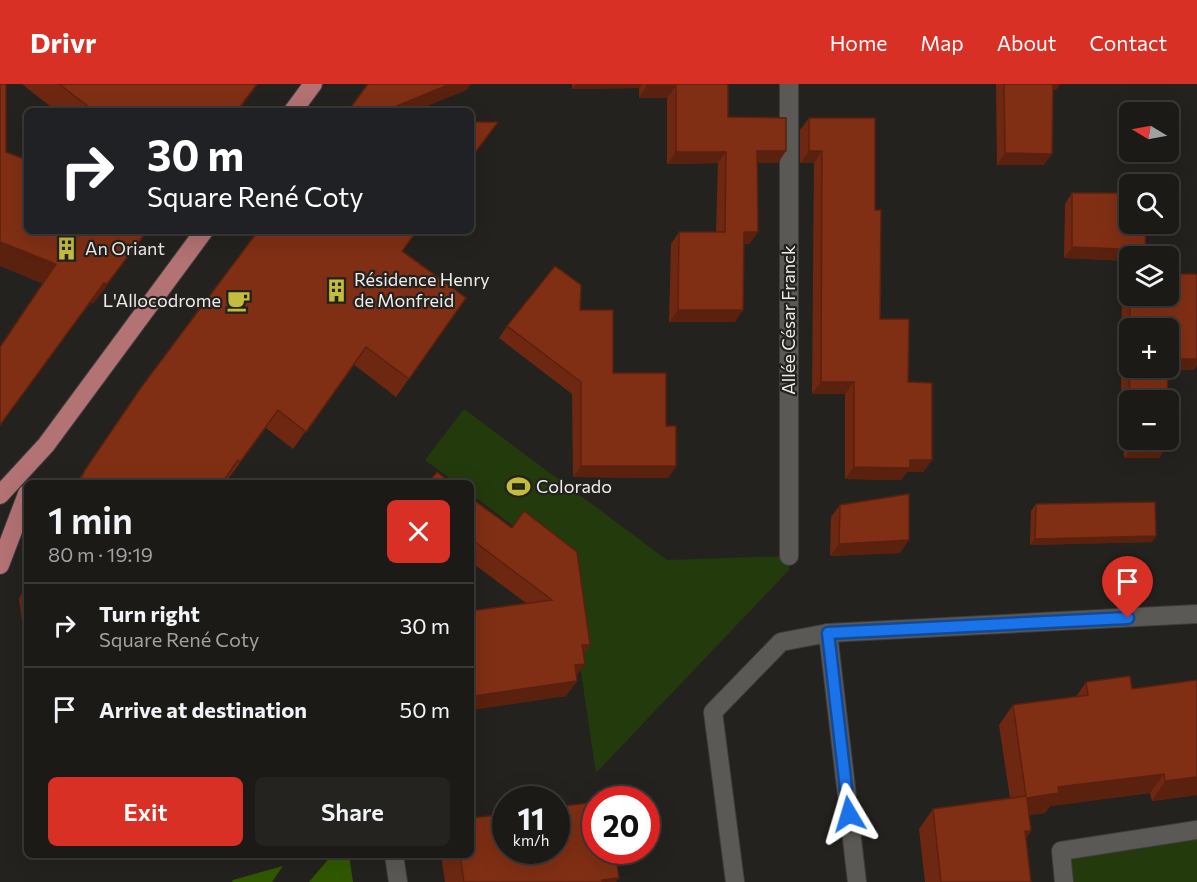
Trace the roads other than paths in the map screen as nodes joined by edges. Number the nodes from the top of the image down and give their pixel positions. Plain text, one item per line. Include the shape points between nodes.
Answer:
1 (313, 84) edge
2 (789, 84) edge
3 (295, 108) edge
4 (202, 234) edge
5 (46, 445) junction
6 (32, 480) edge
7 (0, 495) edge
8 (24, 502) edge
9 (789, 556) dead end
10 (0, 565) edge
11 (1197, 614) edge
12 (828, 633) junction
13 (1197, 830) edge
14 (394, 858) edge
15 (398, 882) edge
16 (735, 882) edge
17 (857, 882) edge
18 (1064, 882) edge

1 - 3 main road
2 - 9 street, Allée César Franck
4 - 5 main road
5 - 6 main road
5 - 7 main road
8 - 10 main road
11 - 12 street
12 - 16 street via 781,642 713,712
12 - 17 street
13 - 18 street via 1061,851
14 - 15 street

